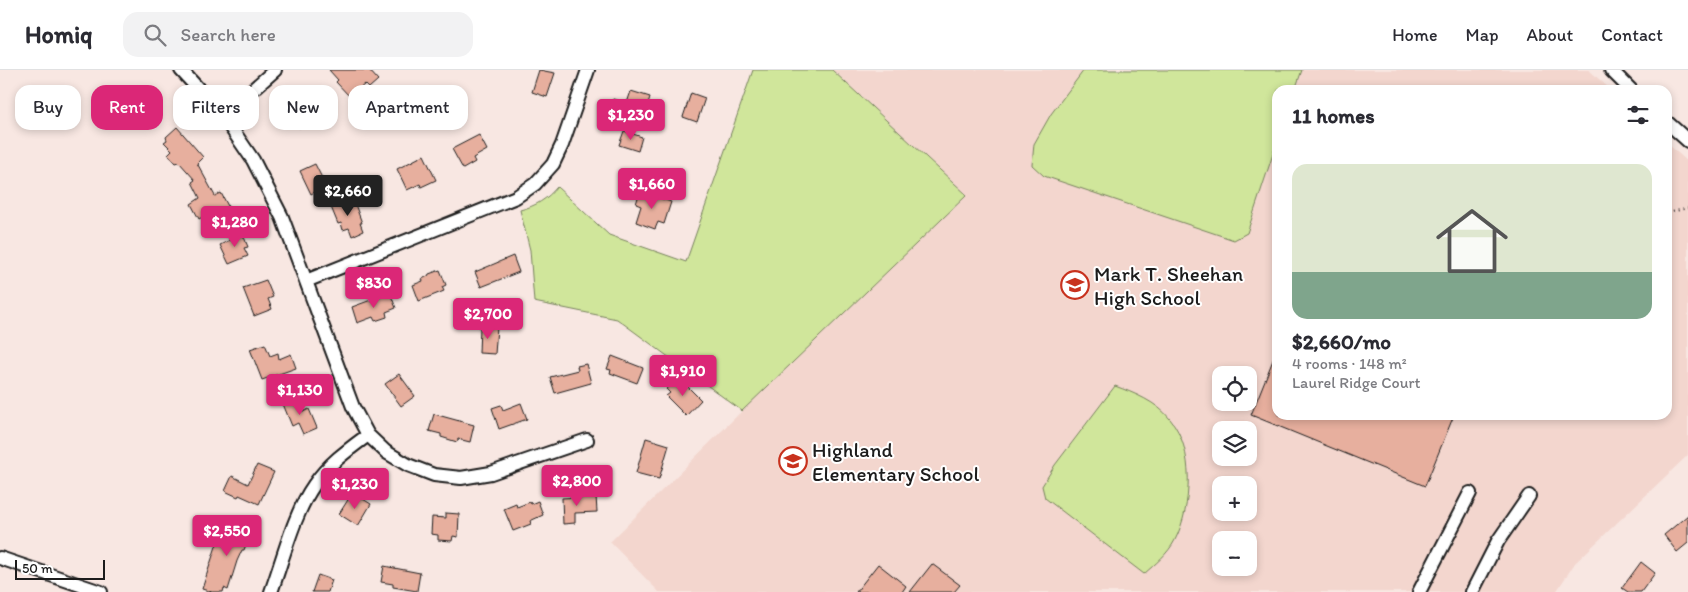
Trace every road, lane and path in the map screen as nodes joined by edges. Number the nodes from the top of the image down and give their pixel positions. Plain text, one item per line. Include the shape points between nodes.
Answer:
1 (181, 70) edge
2 (275, 70) edge
3 (588, 70) edge
4 (1611, 70) edge
5 (195, 85) edge
6 (258, 85) edge
7 (1626, 85) edge
8 (1672, 127) edge
9 (233, 130) edge
10 (1688, 141) edge
11 (1688, 208) edge
12 (1672, 212) edge
13 (306, 281) junction
14 (368, 435) junction
15 (587, 440) dead end
16 (1470, 493) dead end
17 (1529, 496) dead end
18 (0, 558) edge
19 (102, 592) edge
20 (271, 592) edge
21 (1419, 592) edge
22 (1472, 592) edge

1 - 5 street
2 - 6 street
3 - 13 street via 562,145 553,164 535,184 516,197
4 - 7 street
8 - 10 street
9 - 13 street via 254,160 282,217
11 - 12 path
13 - 14 street via 353,406
14 - 15 street via 386,452 408,465 434,475 461,478 491,474
14 - 20 street via 340,456 314,484 299,514
16 - 21 street
17 - 22 street via 1498,541
18 - 19 street

